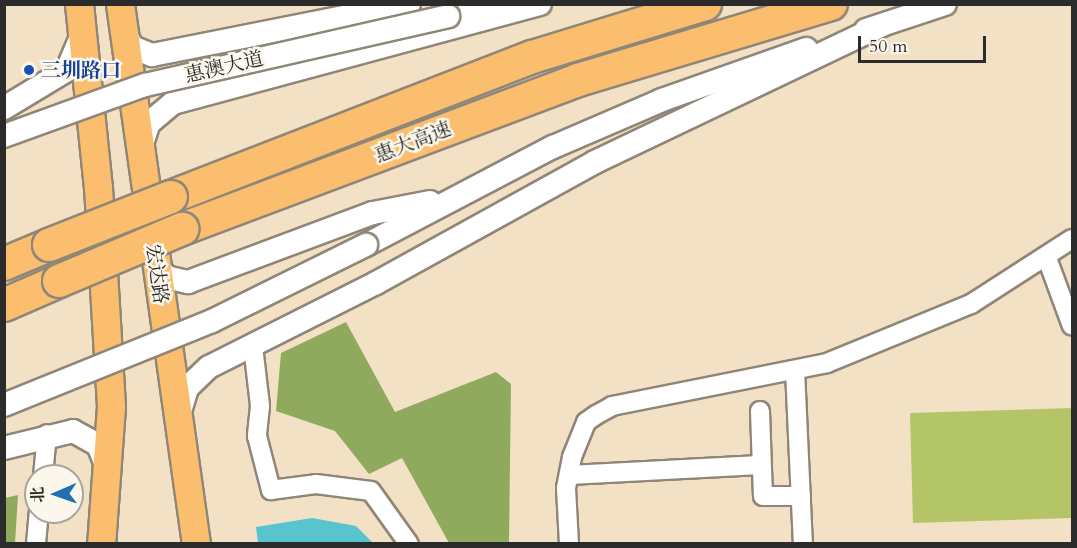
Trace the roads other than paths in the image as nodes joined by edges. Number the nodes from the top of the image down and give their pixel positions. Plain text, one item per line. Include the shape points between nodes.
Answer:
1 (79, 4) edge
2 (409, 4) edge
3 (489, 4) edge
4 (540, 4) edge
5 (705, 4) edge
6 (831, 4) edge
7 (945, 4) edge
8 (121, 15) edge
9 (880, 26) junction
10 (81, 33) junction
11 (4, 108) edge
12 (4, 136) edge
13 (140, 152) junction
14 (455, 197) junction
15 (1072, 239) edge
16 (1047, 258) junction
17 (4, 264) edge
18 (156, 264) junction
19 (4, 305) edge
20 (1072, 326) edge
21 (253, 346) junction
22 (795, 370) junction
23 (4, 405) edge
24 (760, 411) dead end
25 (178, 431) junction
26 (47, 434) junction
27 (4, 448) edge
28 (44, 464) edge
29 (761, 465) junction
30 (569, 475) junction
31 (109, 484) junction
32 (801, 496) junction
33 (38, 524) edge
34 (36, 543) edge
35 (101, 543) edge
36 (196, 543) edge
37 (409, 543) edge
38 (569, 543) edge
39 (803, 543) edge

1 - 10 main road
2 - 8 street via 153,55 132,47
3 - 12 street, 惠澳大道, bridge via 145,86
4 - 13 street via 173,103 149,123
5 - 17 highway, 惠大高速, bridge via 532,57
6 - 19 highway, 惠大高速, bridge via 578,80 182,229
7 - 9 street
8 - 13 main road, 宏达路
9 - 14 street via 662,100
9 - 21 street via 595,162
10 - 11 street via 67,70
10 - 31 main road via 99,198 111,406
13 - 18 main road, 宏达路
14 - 18 street via 373,213 188,282 166,277
14 - 23 street, bridge via 212,321
15 - 16 street
16 - 20 street
16 - 22 street via 971,304 827,363
18 - 25 main road, 宏达路
21 - 25 street via 194,380 182,398
21 - 37 street via 260,406 257,436 271,490 315,484 371,490
22 - 30 street via 612,406 586,422
22 - 32 street
24 - 29 street
25 - 36 main road, 宏达路
26 - 27 street
26 - 28 street
26 - 31 street via 73,431 90,439 104,454
29 - 30 street
29 - 32 street via 763,496
30 - 38 street
31 - 35 main road
32 - 39 street
33 - 34 street

